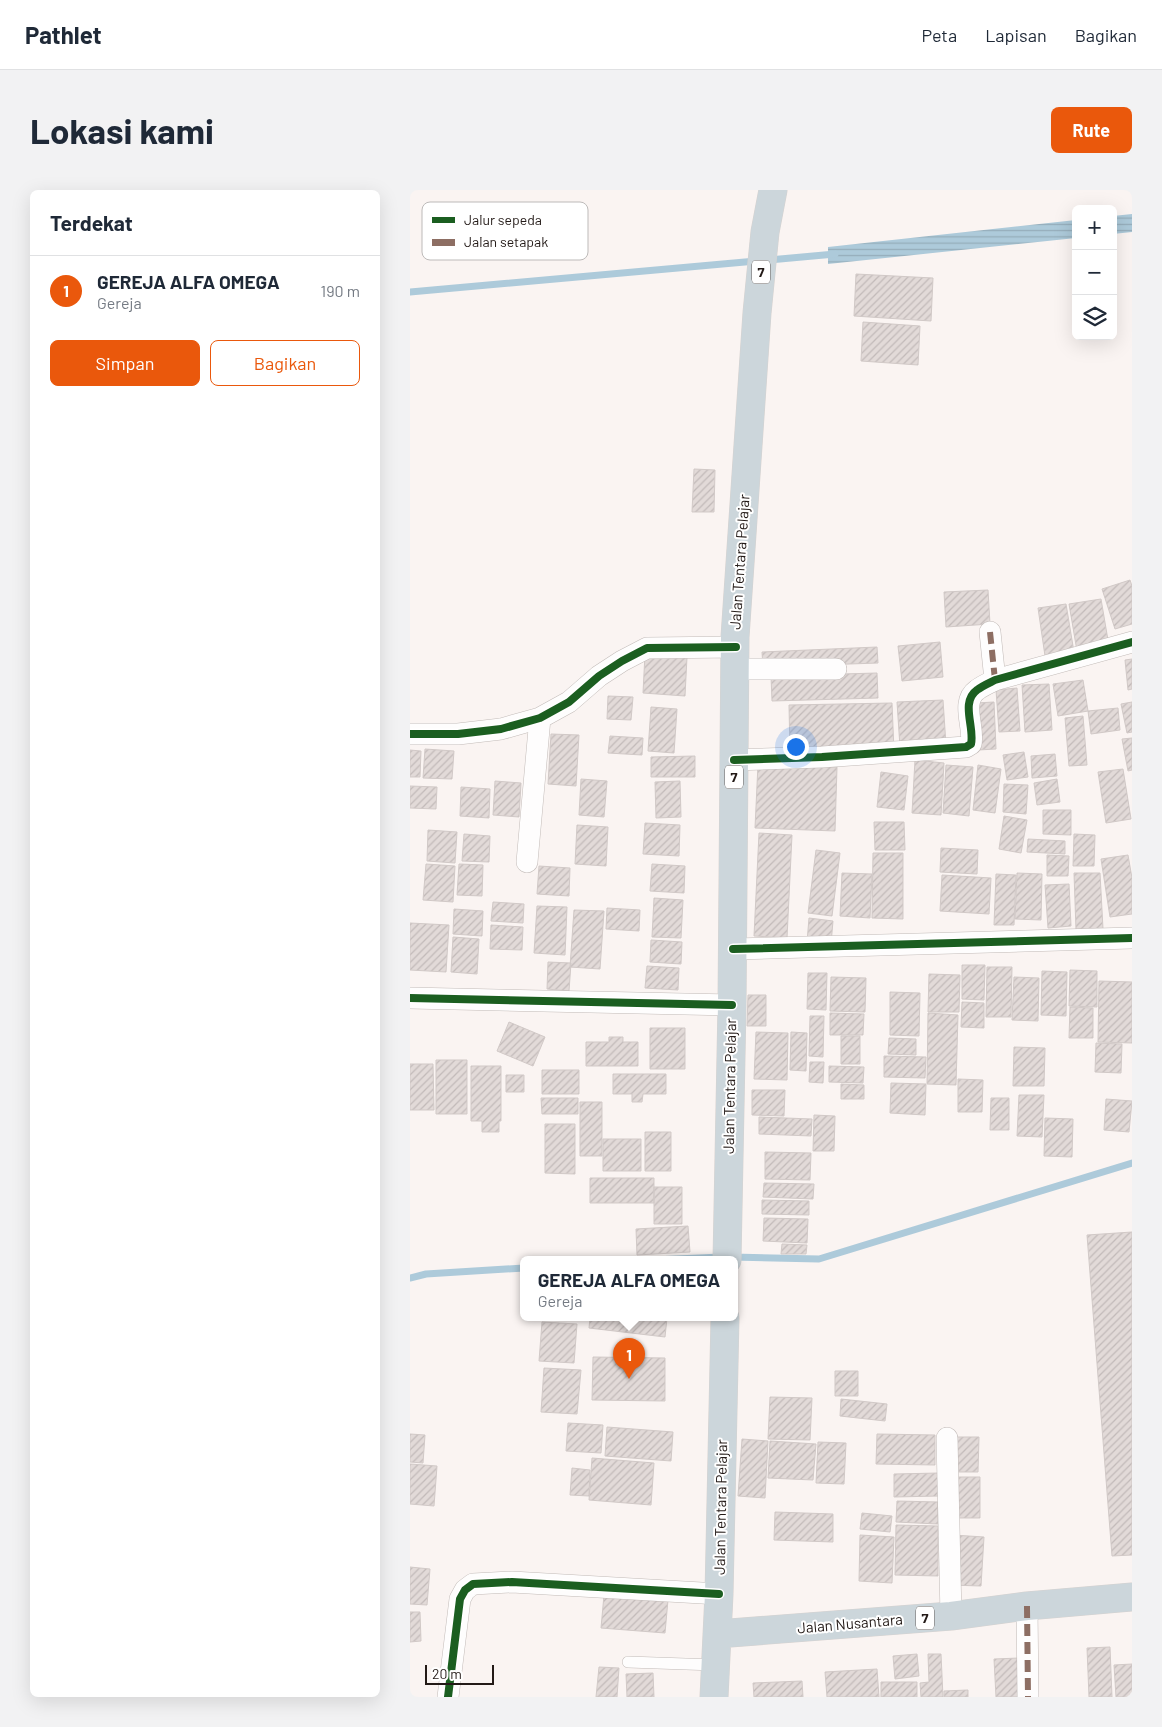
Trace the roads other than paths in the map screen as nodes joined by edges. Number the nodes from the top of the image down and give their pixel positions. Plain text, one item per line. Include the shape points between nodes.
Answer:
1 (773, 190) edge
2 (990, 632) dead end
3 (1132, 642) edge
4 (735, 658) junction
5 (836, 669) dead end
6 (995, 680) junction
7 (540, 718) junction
8 (410, 734) edge
9 (734, 760) junction
10 (527, 862) dead end
11 (1132, 938) edge
12 (733, 949) junction
13 (410, 998) edge
14 (732, 1005) junction
15 (727, 1251) edge
16 (725, 1321) edge
17 (947, 1438) dead end
18 (719, 1594) junction
19 (1132, 1597) edge
20 (1027, 1606) junction
21 (951, 1616) junction
22 (717, 1634) junction
23 (628, 1662) dead end
24 (715, 1665) junction
25 (448, 1697) edge
26 (714, 1697) edge
27 (1028, 1697) edge

1 - 4 highway, Jalan Tentara Pelajar / 7 via 765,232 757,313
2 - 6 street
3 - 6 street
4 - 5 street
4 - 7 street via 647,648 599,676 569,702
4 - 9 highway, Jalan Tentara Pelajar / 7
6 - 9 street via 975,690 970,697 972,738 966,747
7 - 8 street via 501,729 458,734
7 - 10 street
9 - 12 highway, Jalan Tentara Pelajar / 7
11 - 12 street
12 - 14 highway, Jalan Tentara Pelajar / 7
13 - 14 street
14 - 15 highway, Jalan Tentara Pelajar / 7
16 - 18 highway, Jalan Tentara Pelajar
17 - 21 street
18 - 22 highway, Jalan Tentara Pelajar
18 - 25 street via 512,1582 473,1584 460,1598
19 - 20 highway, Jalan Nusantara / 7
20 - 21 highway, Jalan Nusantara / 7
20 - 27 street
21 - 22 highway, Jalan Nusantara / 7
22 - 24 highway, Jalan Tentara Pelajar
23 - 24 lane
24 - 26 highway, Jalan Tentara Pelajar

